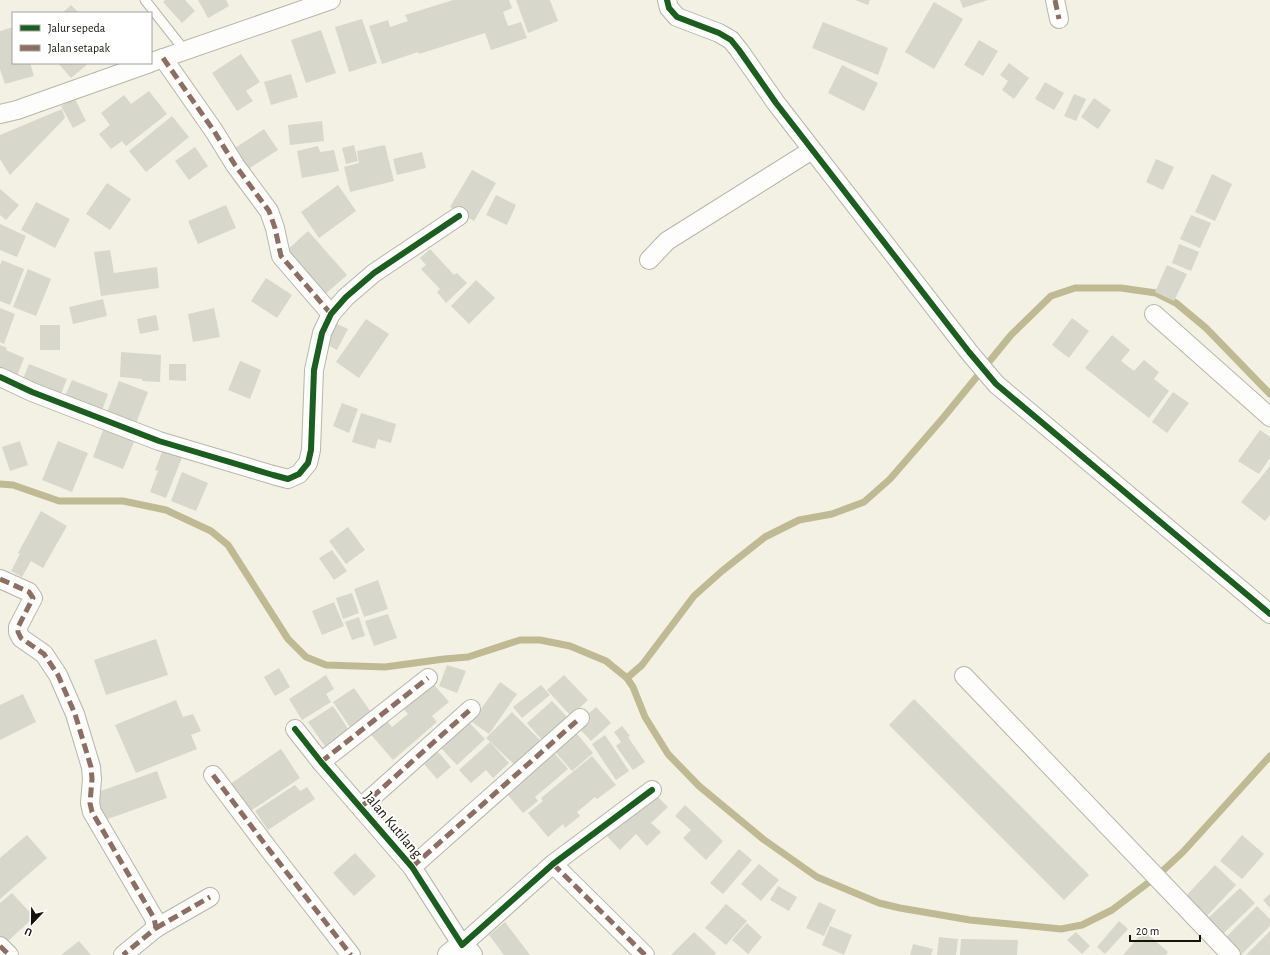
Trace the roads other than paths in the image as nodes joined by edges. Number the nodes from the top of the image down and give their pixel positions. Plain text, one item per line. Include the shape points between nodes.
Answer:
1 (145, 0) edge
2 (331, 0) edge
3 (667, 0) edge
4 (1055, 0) edge
5 (1059, 19) dead end
6 (185, 51) junction
7 (155, 61) edge
8 (147, 64) edge
9 (0, 114) edge
10 (812, 150) junction
11 (459, 216) dead end
12 (649, 260) dead end
13 (331, 314) junction
14 (1154, 314) dead end
15 (0, 377) edge
16 (1270, 417) edge
17 (0, 579) edge
18 (1270, 614) edge
19 (964, 676) dead end
20 (428, 678) dead end
21 (471, 708) dead end
22 (580, 718) dead end
23 (295, 729) dead end
24 (321, 762) junction
25 (214, 775) dead end
26 (652, 790) dead end
27 (361, 807) junction
28 (553, 864) junction
29 (412, 867) junction
30 (210, 898) dead end
31 (156, 928) junction
32 (0, 946) edge
33 (461, 952) edge
34 (9, 955) edge
35 (123, 955) edge
36 (352, 955) edge
37 (645, 955) edge
38 (1231, 955) edge

1 - 6 lane
2 - 6 street
3 - 10 street via 669,8 677,17 731,40
4 - 5 street
6 - 7 street
7 - 13 street via 214,131 269,211 281,256
8 - 9 street via 18,110
10 - 12 street via 667,241
10 - 18 street via 996,384
11 - 13 street via 374,274 346,296
13 - 15 street via 322,333 314,370 311,450 308,463 300,474 288,479 159,441
14 - 16 street
17 - 31 street via 29,592 33,598 18,627 18,632 21,638 44,654 58,675 75,714 91,767 92,812 154,918
19 - 38 street
20 - 24 street
21 - 27 street
22 - 29 street
23 - 24 street, Jalan Kutilang
24 - 27 street, Jalan Kutilang
25 - 36 street
26 - 28 street
27 - 29 street, Jalan Kutilang
28 - 33 street
28 - 37 street
29 - 33 street, Jalan Kutilang
30 - 31 street
31 - 35 street
32 - 34 street

